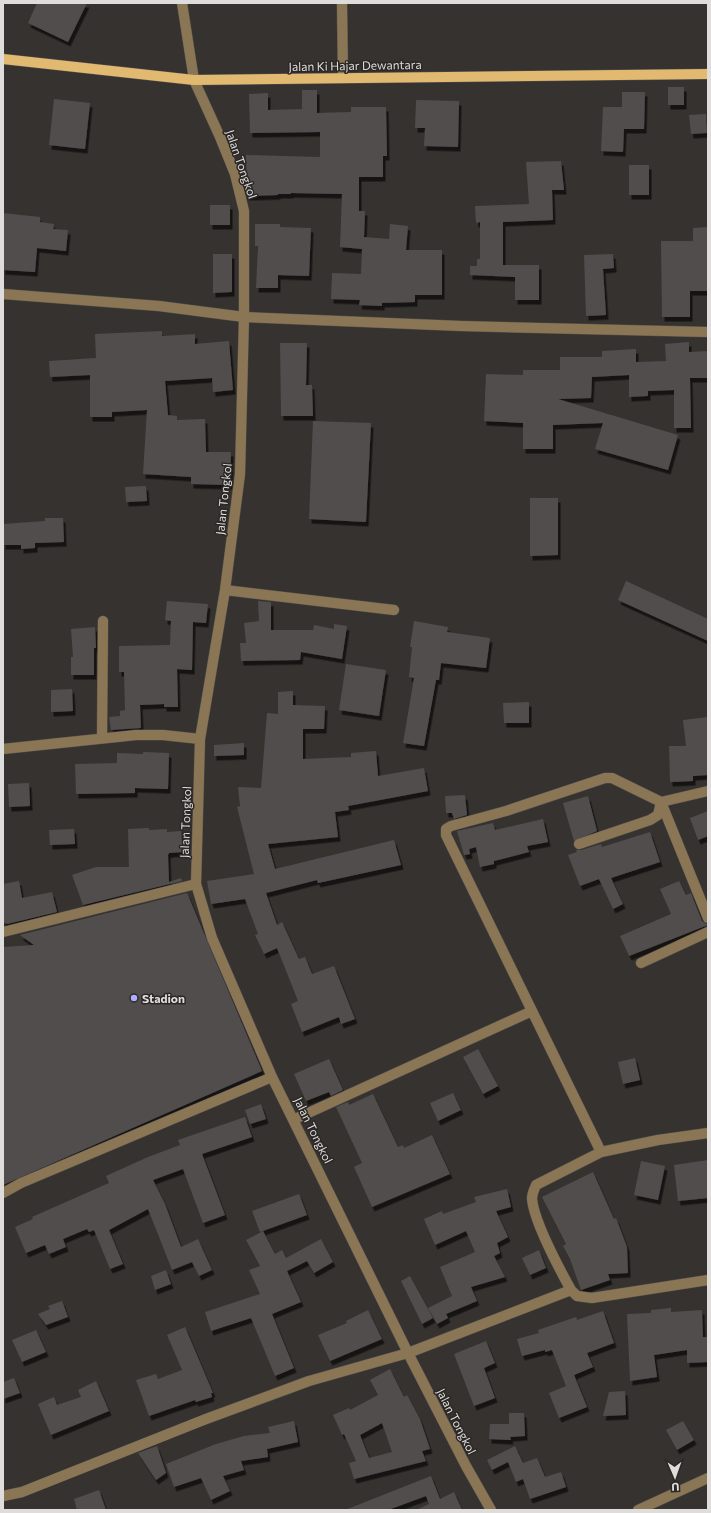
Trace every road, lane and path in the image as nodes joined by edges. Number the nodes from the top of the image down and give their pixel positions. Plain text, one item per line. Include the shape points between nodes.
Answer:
1 (182, 3) edge
2 (342, 3) edge
3 (3, 59) edge
4 (708, 74) edge
5 (343, 78) junction
6 (194, 80) junction
7 (3, 294) edge
8 (244, 317) junction
9 (708, 332) edge
10 (225, 590) junction
11 (394, 610) dead end
12 (103, 621) dead end
13 (102, 738) junction
14 (200, 739) junction
15 (3, 749) edge
16 (708, 791) edge
17 (661, 802) junction
18 (579, 844) dead end
19 (196, 884) junction
20 (708, 918) edge
21 (3, 932) edge
22 (708, 932) edge
23 (640, 963) dead end
24 (532, 1011) junction
25 (272, 1077) junction
26 (295, 1119) junction
27 (708, 1133) edge
28 (601, 1152) junction
29 (3, 1193) edge
30 (708, 1280) edge
31 (571, 1290) junction
32 (408, 1353) junction
33 (708, 1478) edge
34 (3, 1496) edge
35 (491, 1510) edge
36 (638, 1510) edge

1 - 6 street, Jalan Tongkol
2 - 5 street
3 - 6 main road, Jalan Ki Hajar Dewantara
4 - 5 main road, Jalan Ki Hajar Dewantara
5 - 6 main road, Jalan Ki Hajar Dewantara
6 - 8 street, Jalan Tongkol via 226,152 244,211
7 - 8 street via 159,306
8 - 9 street
8 - 10 street, Jalan Tongkol via 240,474
10 - 11 street
10 - 14 street, Jalan Tongkol
12 - 13 street
13 - 14 street via 163,735
13 - 15 street
14 - 19 street, Jalan Tongkol
16 - 17 street
17 - 18 street via 658,815 650,820
17 - 20 street
17 - 24 street via 612,778 605,778 446,829 446,835
19 - 21 street
19 - 25 street, Jalan Tongkol via 212,938
22 - 23 street
24 - 26 street
24 - 28 street
25 - 26 street, Jalan Tongkol
25 - 29 street via 21,1183
26 - 32 street, Jalan Tongkol
27 - 28 street
28 - 31 street via 536,1185 532,1193 537,1218
30 - 31 street via 592,1298 578,1296
31 - 32 street
32 - 34 street via 309,1381 22,1492
32 - 35 street, Jalan Tongkol
33 - 36 street

